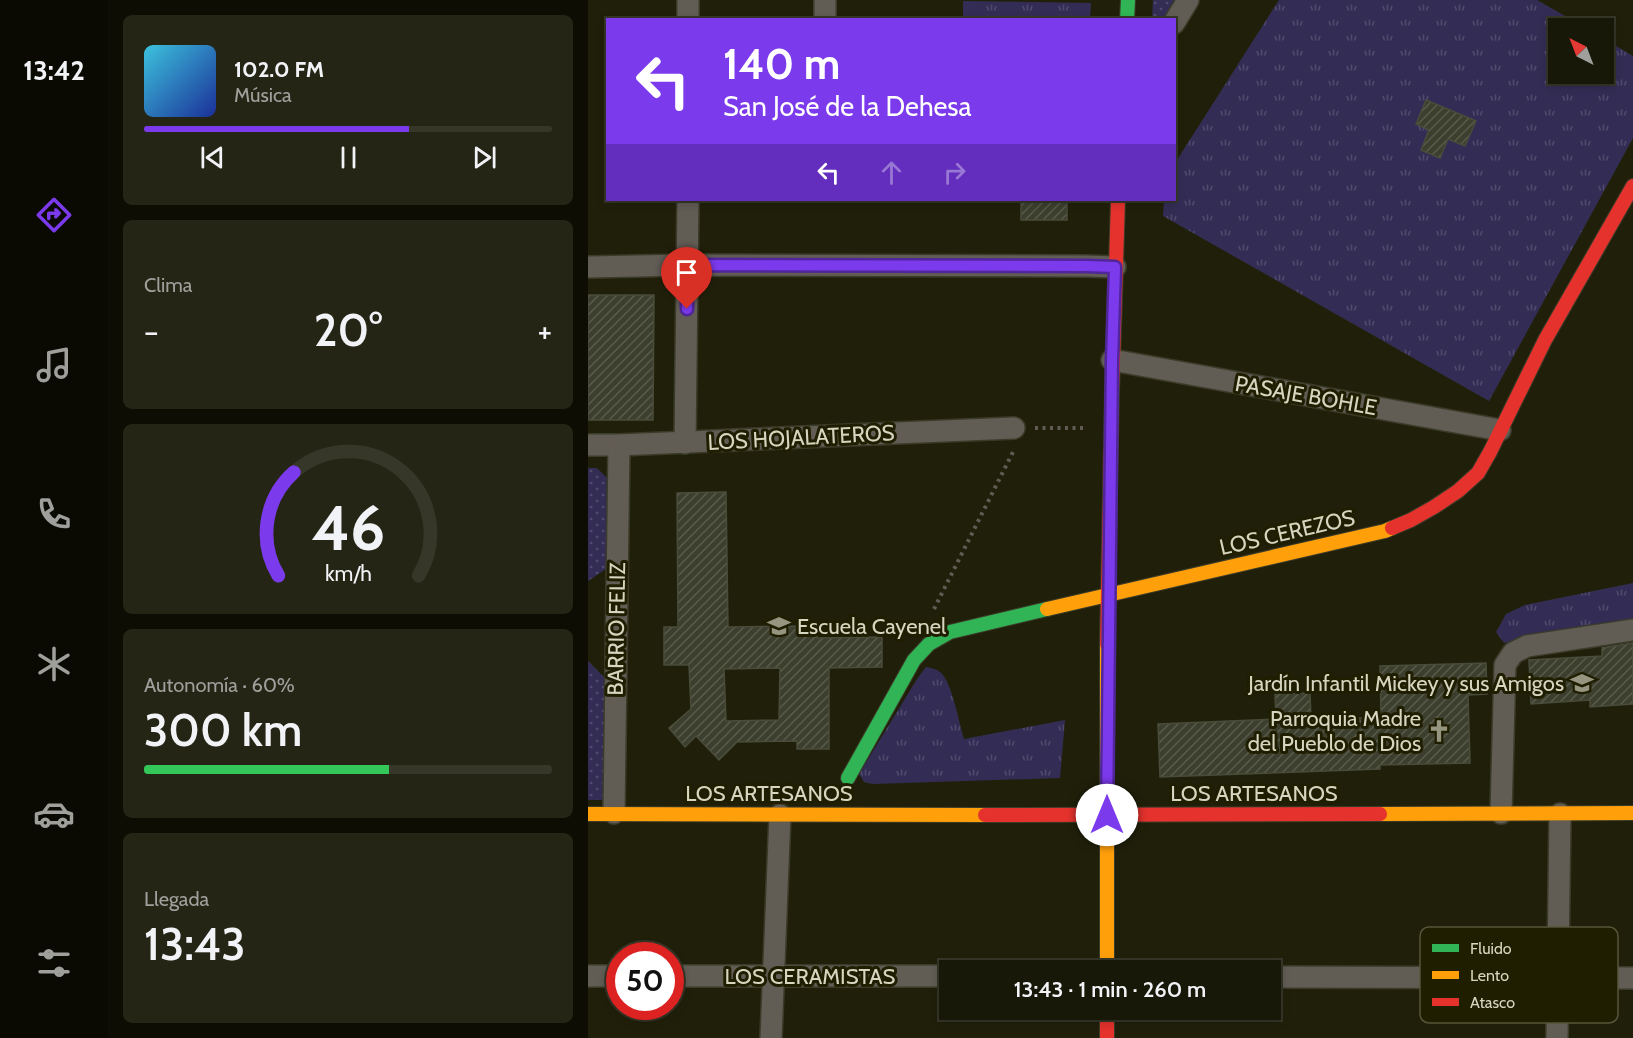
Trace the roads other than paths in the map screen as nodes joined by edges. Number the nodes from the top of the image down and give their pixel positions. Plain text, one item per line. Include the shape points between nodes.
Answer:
1 (688, 0) edge
2 (825, 0) edge
3 (1128, 0) edge
4 (1188, 0) edge
5 (688, 18) edge
6 (825, 18) edge
7 (1127, 18) edge
8 (1176, 20) edge
9 (1633, 186) edge
10 (688, 201) edge
11 (1118, 201) edge
12 (687, 265) junction
13 (588, 267) edge
14 (1115, 267) junction
15 (1112, 360) junction
16 (1019, 428) road end
17 (1500, 430) junction
18 (685, 443) junction
19 (588, 445) edge
20 (619, 445) junction
21 (1108, 595) junction
22 (1633, 630) edge
23 (848, 778) dead end
24 (614, 813) junction
25 (1501, 813) junction
26 (1633, 813) edge
27 (588, 814) edge
28 (1560, 814) junction
29 (780, 815) junction
30 (1107, 815) junction
31 (1559, 927) edge
32 (1107, 960) edge
33 (588, 976) edge
34 (606, 976) edge
35 (684, 976) edge
36 (774, 976) junction
37 (939, 976) edge
38 (1281, 977) edge
39 (1420, 978) edge
40 (1107, 1020) edge
41 (1557, 1023) edge
42 (771, 1038) edge
43 (1107, 1038) edge
44 (1557, 1038) edge

1 - 5 street
2 - 6 street
3 - 7 street
4 - 8 street
9 - 17 street, LOS CEREZOS via 1545,340
10 - 12 street
11 - 14 street
12 - 13 street
12 - 14 street
12 - 18 street
14 - 15 street
15 - 17 street, PASAJE BOHLE
15 - 21 street
16 - 18 street, LOS HOJALATEROS
17 - 21 street, LOS CEREZOS via 1478,472 1458,491 1385,531
18 - 20 street, LOS HOJALATEROS
19 - 20 street, LOS HOJALATEROS
20 - 24 street, BARRIO FELIZ
21 - 23 street, LOS CEREZOS via 950,632 929,644 914,660
21 - 30 street
22 - 25 street via 1527,646 1513,653 1505,665
24 - 27 street, LOS ARTESANOS
24 - 29 street, LOS ARTESANOS
25 - 28 street, LOS ARTESANOS
25 - 30 street, LOS ARTESANOS
26 - 28 street, LOS ARTESANOS
28 - 31 street
29 - 30 street, LOS ARTESANOS
29 - 36 street
30 - 32 street
33 - 34 street
35 - 36 street, LOS CERAMISTAS
36 - 37 street, LOS CERAMISTAS
36 - 42 street
38 - 39 street
40 - 43 street
41 - 44 street

